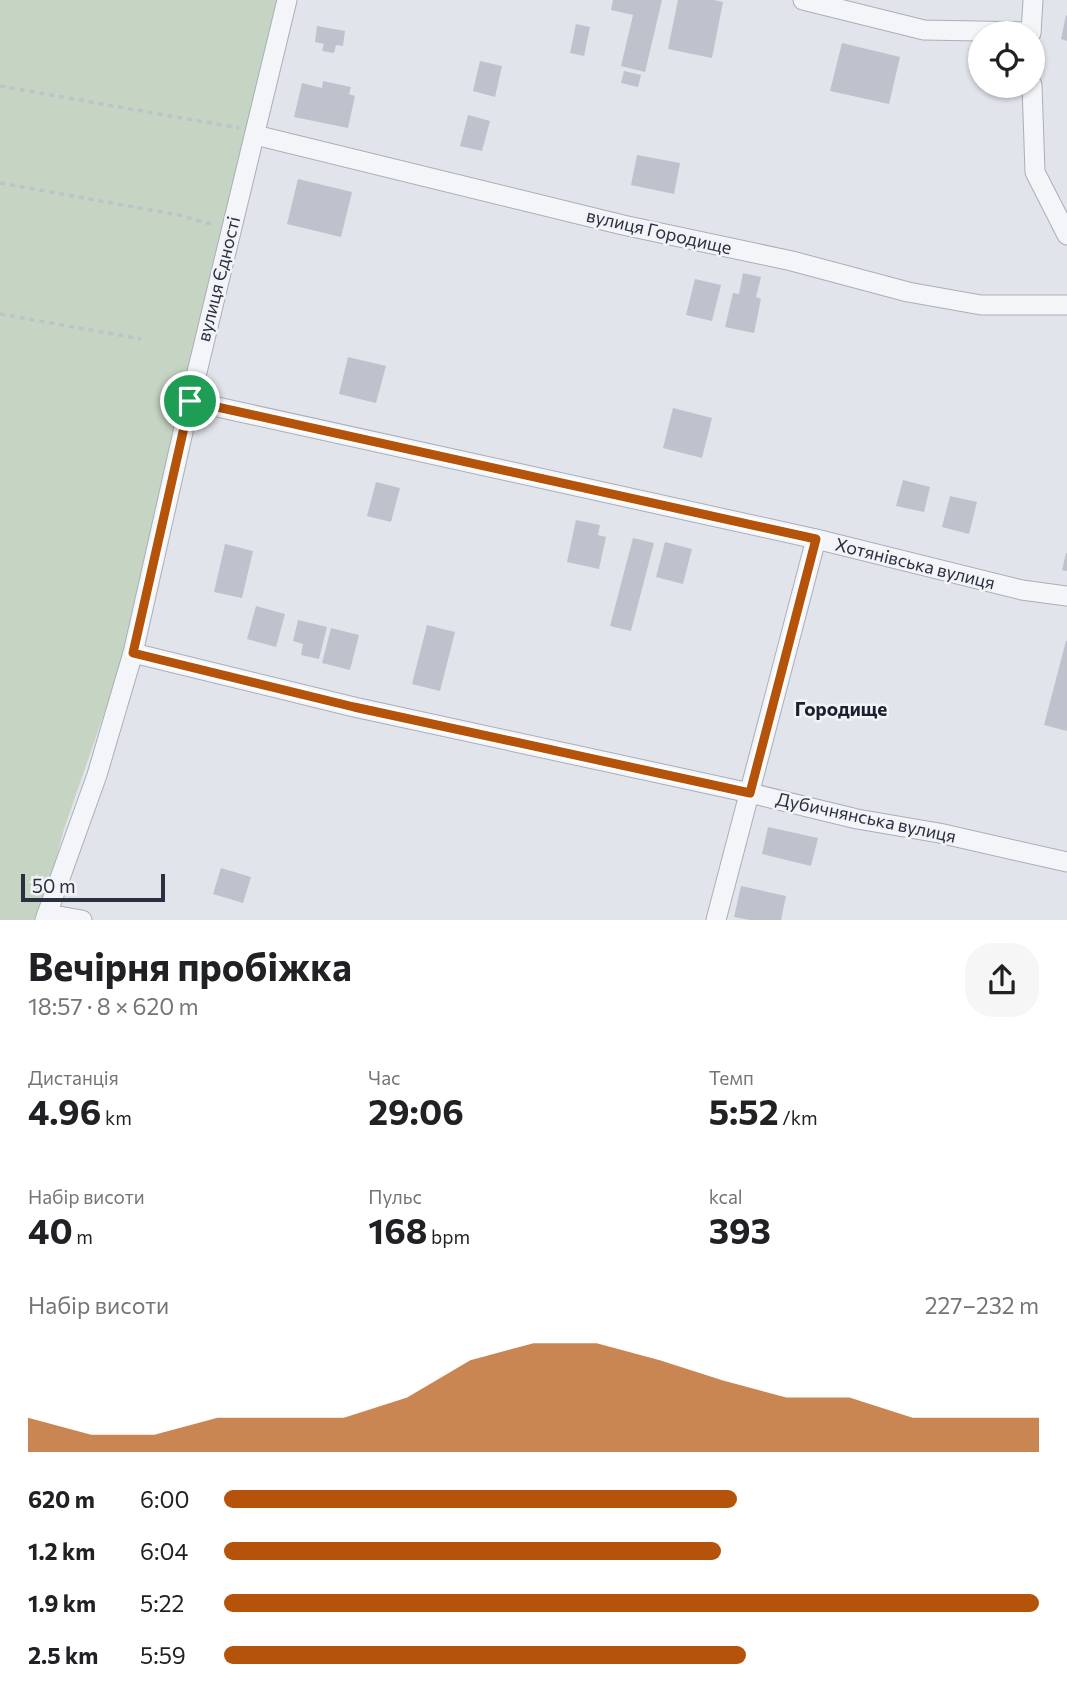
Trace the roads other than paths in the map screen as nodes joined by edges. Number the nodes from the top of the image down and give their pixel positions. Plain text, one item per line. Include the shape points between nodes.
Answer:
1 (287, 0) edge
2 (803, 0) edge
3 (1033, 0) edge
4 (1032, 21) edge
5 (968, 31) edge
6 (1032, 98) edge
7 (256, 133) junction
8 (1067, 235) edge
9 (1067, 305) edge
10 (190, 401) junction
11 (816, 539) junction
12 (1067, 596) edge
13 (133, 653) junction
14 (750, 793) junction
15 (1067, 862) edge
16 (46, 917) edge
17 (82, 920) edge
18 (716, 920) edge

1 - 7 street, вулиця Єдності
2 - 5 street via 924,30
3 - 4 street
6 - 8 street via 1035,172
7 - 9 street, вулиця Городище via 908,292 981,305
7 - 10 street, вулиця Єдності
10 - 11 street, Хотянівська вулиця
10 - 13 street, вулиця Єдності
11 - 12 street, Хотянівська вулиця via 1022,590
11 - 14 street
13 - 14 street, Дубичнянська вулиця via 354,707
13 - 16 street, вулиця Єдності via 97,775
14 - 15 street, Дубичнянська вулиця
14 - 18 street
16 - 17 street

